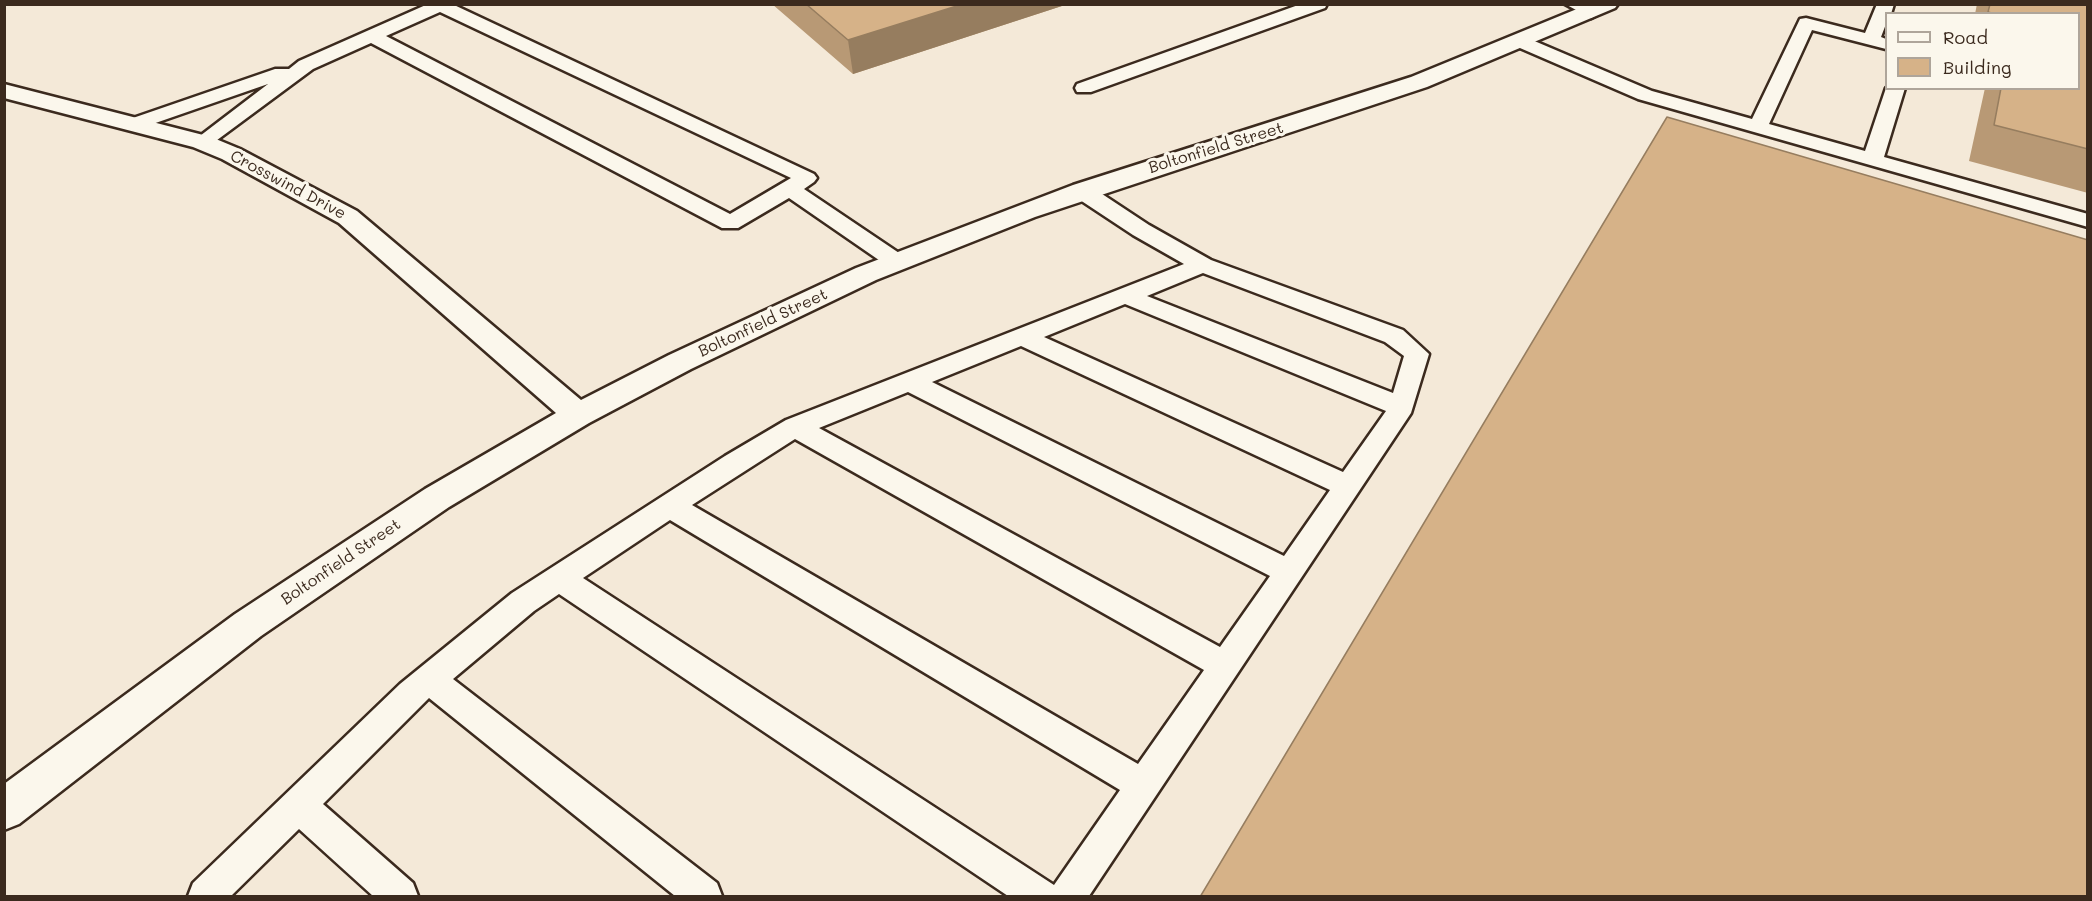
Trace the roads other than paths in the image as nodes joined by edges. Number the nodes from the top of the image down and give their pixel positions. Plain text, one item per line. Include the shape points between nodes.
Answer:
1 (1319, 4) edge
2 (1886, 4) edge
3 (442, 5) edge
4 (1591, 7) edge
5 (372, 36) junction
6 (1520, 41) junction
7 (1879, 42) edge
8 (306, 65) junction
9 (1084, 88) dead end
10 (1895, 90) edge
11 (4, 91) edge
12 (137, 123) junction
13 (1758, 127) junction
14 (202, 142) junction
15 (1873, 159) junction
16 (789, 188) junction
17 (1082, 190) junction
18 (2088, 221) edge
19 (897, 262) junction
20 (1203, 265) junction
21 (1126, 296) junction
22 (1022, 338) junction
23 (910, 382) junction
24 (1402, 407) junction
25 (578, 415) junction
26 (795, 427) junction
27 (1348, 486) junction
28 (670, 506) junction
29 (1290, 572) junction
30 (559, 578) junction
31 (1226, 666) junction
32 (429, 679) junction
33 (1143, 786) junction
34 (298, 805) junction
35 (4, 810) edge
36 (206, 897) edge
37 (400, 897) edge
38 (704, 897) edge
39 (1040, 897) edge
40 (1068, 897) edge

1 - 9 lane
2 - 7 lane
3 - 5 lane
3 - 16 lane via 807,178
4 - 6 street, Boltonfield Street
5 - 8 lane
5 - 16 lane via 730,223
6 - 13 lane via 1645,95
6 - 17 street, Boltonfield Street via 1419,82
7 - 13 lane via 1806,23
8 - 12 lane
8 - 14 lane
10 - 15 lane
11 - 12 street, Crosswind Drive
12 - 14 street, Crosswind Drive
13 - 15 lane
14 - 25 street, Crosswind Drive via 348,217
15 - 18 lane
16 - 19 lane
17 - 19 street, Boltonfield Street
17 - 20 lane
19 - 25 street, Boltonfield Street via 680,362
20 - 21 lane
20 - 24 lane via 1395,336 1417,354
21 - 22 lane
21 - 24 lane
22 - 23 lane
22 - 27 lane
23 - 26 lane
23 - 29 lane
24 - 27 lane
25 - 35 street, Boltonfield Street via 437,498 248,625
26 - 28 lane
26 - 31 lane
27 - 29 lane
28 - 30 lane
28 - 33 lane
29 - 31 lane
30 - 32 lane via 523,602
30 - 39 lane
31 - 33 lane
32 - 34 lane
32 - 38 lane
33 - 40 lane
34 - 36 lane
34 - 37 lane

